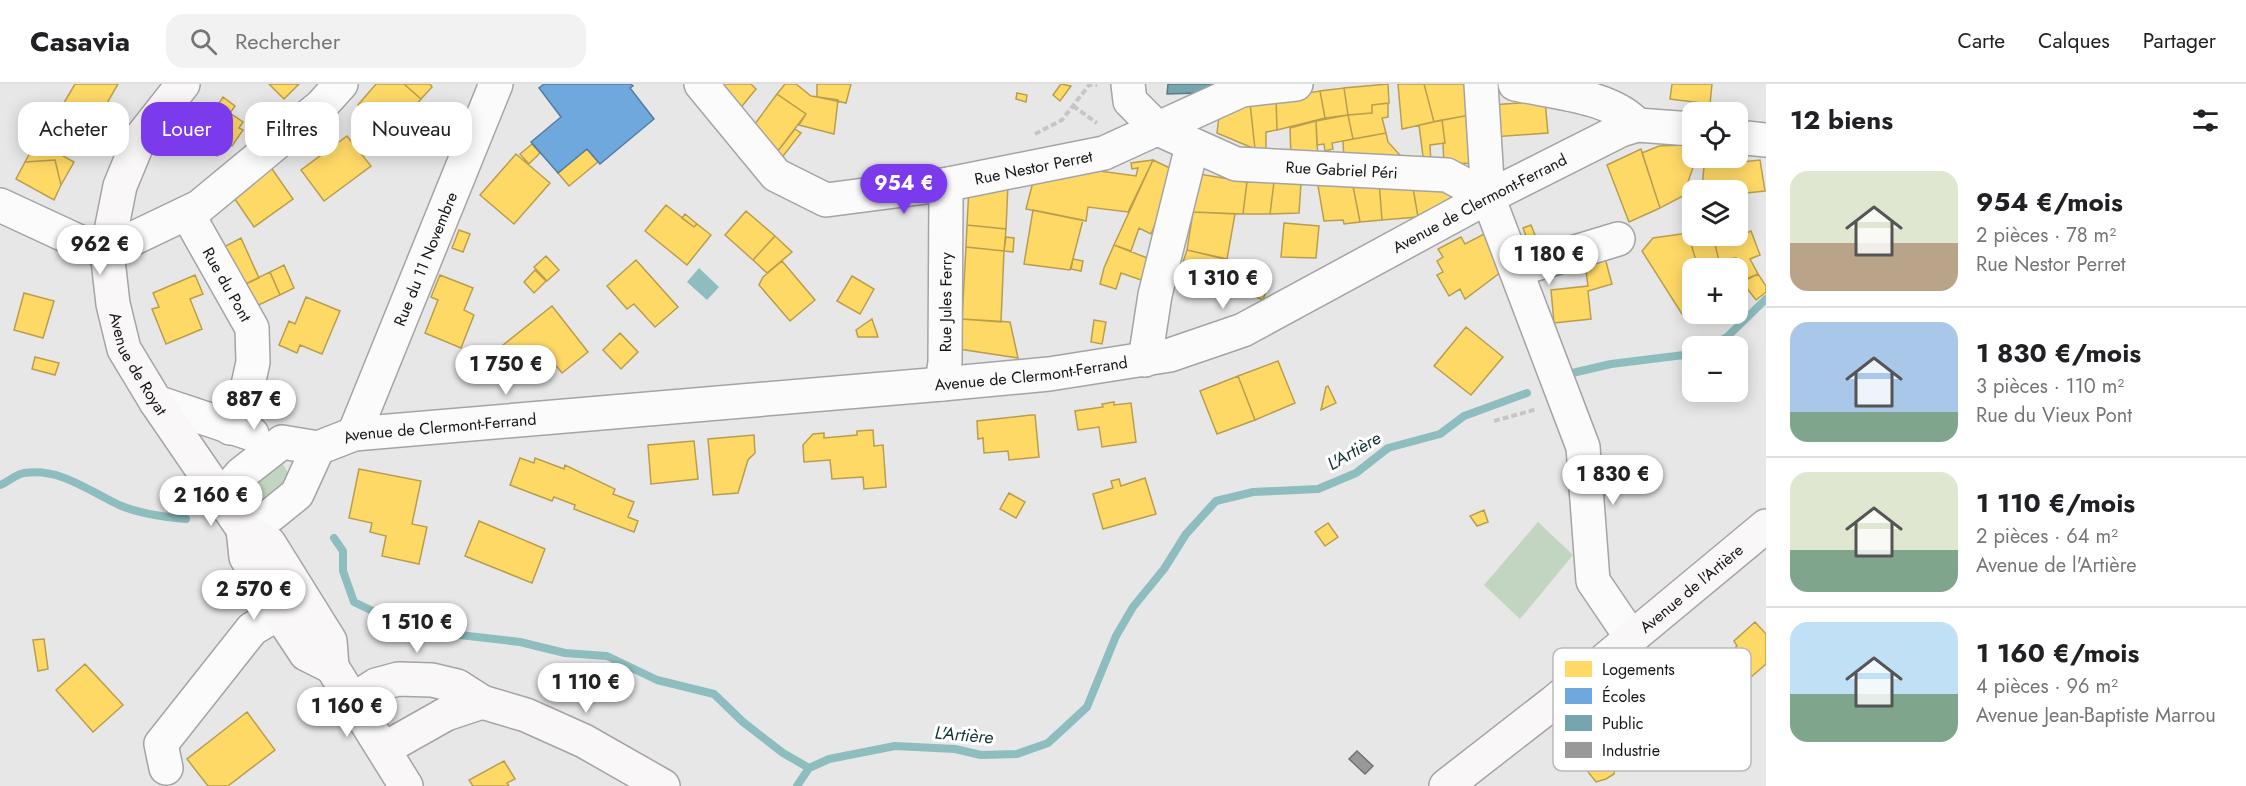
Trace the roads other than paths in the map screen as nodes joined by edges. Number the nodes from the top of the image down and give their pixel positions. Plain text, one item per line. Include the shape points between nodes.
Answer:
1 (183, 84) edge
2 (341, 84) edge
3 (496, 84) edge
4 (701, 84) edge
5 (1128, 84) edge
6 (1296, 84) edge
7 (1481, 84) edge
8 (1515, 84) edge
9 (1242, 87) edge
10 (1637, 124) junction
11 (1682, 128) edge
12 (1158, 129) junction
13 (1748, 138) edge
14 (1766, 140) edge
15 (1192, 146) junction
16 (949, 184) junction
17 (1488, 198) junction
18 (0, 205) edge
19 (187, 213) junction
20 (1618, 239) dead end
21 (107, 251) junction
22 (1516, 270) junction
23 (1145, 360) junction
24 (942, 384) junction
25 (156, 402) junction
26 (230, 428) junction
27 (354, 434) junction
28 (282, 442) junction
29 (318, 448) junction
30 (222, 496) junction
31 (1766, 526) edge
32 (243, 529) junction
33 (279, 613) junction
34 (1631, 637) junction
35 (1618, 648) edge
36 (332, 667) junction
37 (353, 700) junction
38 (482, 702) junction
39 (1553, 704) edge
40 (384, 749) junction
41 (166, 768) dead end
42 (1465, 780) edge
43 (406, 786) edge
44 (663, 786) edge

1 - 21 main road, Avenue de Royat via 139,140 120,186
2 - 19 street via 321,106
3 - 27 street, Rue du 11 Novembre
4 - 16 street, Rue Nestor Perret via 776,175 826,200
5 - 12 street, Rue Gabriel Péri via 1130,101
6 - 9 street, Rue Nestor Perret
7 - 17 street
8 - 10 street via 1609,105 1628,114
9 - 12 street, Rue Nestor Perret
10 - 11 street, Avenue de Clermont-Ferrand
10 - 17 street, Avenue de Clermont-Ferrand
12 - 15 street, Rue Gabriel Péri
12 - 16 street, Rue Nestor Perret via 1104,153
13 - 14 street
15 - 17 street, Rue Gabriel Péri via 1236,164 1447,175
15 - 23 street via 1155,295
16 - 24 street, Rue Jules Ferry
17 - 22 street
17 - 23 street, Avenue de Clermont-Ferrand via 1243,330
18 - 21 street
19 - 21 street
19 - 26 street, Rue du Pont via 252,328 253,362 245,399
20 - 22 street
21 - 25 main road, Avenue de Royat via 113,304 124,349
22 - 34 street via 1583,447 1593,581
23 - 24 street, Avenue de Clermont-Ferrand
24 - 27 street, Avenue de Clermont-Ferrand
25 - 26 street
25 - 30 main road, Avenue de Royat
26 - 28 street
27 - 29 street, Avenue de Clermont-Ferrand
28 - 29 street
28 - 30 street via 241,474
29 - 32 street via 297,494 271,515
30 - 32 main road, Avenue de Royat
31 - 34 main road, Avenue de l'Artière
32 - 33 main road, Avenue de Royat via 246,557
32 - 36 main road, Avenue de Royat via 269,543 330,641
33 - 36 main road, Avenue de Royat via 306,654
33 - 41 street via 252,629 161,744
34 - 35 main road, Avenue de l'Artière
36 - 37 main road
37 - 38 main road via 376,685 398,679 432,680 457,686
37 - 40 main road
38 - 40 main road via 446,714
38 - 44 main road via 526,715 584,741
39 - 42 main road, Avenue de l'Artière
40 - 43 main road

